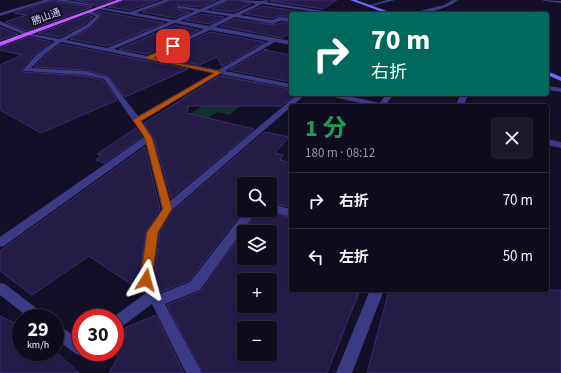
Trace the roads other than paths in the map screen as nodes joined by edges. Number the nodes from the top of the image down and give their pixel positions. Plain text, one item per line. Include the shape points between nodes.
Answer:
1 (49, 0) edge
2 (56, 0) edge
3 (108, 0) edge
4 (121, 0) edge
5 (168, 0) edge
6 (225, 0) edge
7 (240, 0) edge
8 (267, 0) edge
9 (352, 0) edge
10 (393, 0) edge
11 (456, 0) edge
12 (544, 0) edge
13 (561, 2) edge
14 (262, 3) junction
15 (93, 5) junction
16 (368, 6) junction
17 (180, 7) dead end
18 (99, 8) junction
19 (201, 10) junction
20 (89, 12) junction
21 (316, 12) edge
22 (387, 12) edge
23 (419, 12) edge
24 (130, 14) junction
25 (0, 15) edge
26 (236, 16) junction
27 (289, 20) edge
28 (174, 22) junction
29 (0, 23) edge
30 (211, 28) junction
31 (20, 30) junction
32 (27, 34) junction
33 (0, 37) edge
34 (61, 40) junction
35 (274, 40) junction
36 (289, 43) edge
37 (0, 44) edge
38 (108, 50) junction
39 (148, 58) junction
40 (219, 72) junction
41 (549, 74) edge
42 (561, 79) edge
43 (289, 86) edge
44 (549, 88) edge
45 (561, 90) edge
46 (300, 96) edge
47 (338, 96) edge
48 (290, 104) edge
49 (374, 104) edge
50 (289, 105) edge
51 (137, 120) junction
52 (149, 138) junction
53 (549, 142) edge
54 (561, 145) edge
55 (168, 209) junction
56 (277, 209) edge
57 (289, 212) edge
58 (247, 217) edge
59 (0, 243) edge
60 (0, 288) edge
61 (376, 292) edge
62 (155, 298) junction
63 (27, 309) edge
64 (124, 318) edge
65 (194, 373) edge
66 (344, 373) edge

1 - 25 street
2 - 15 street
3 - 15 main road, 勝山通
4 - 18 main road, 勝山通
5 - 24 street
6 - 19 street
7 - 14 street
8 - 14 street
9 - 16 street
10 - 16 street
11 - 23 street via 446,6
12 - 13 street
14 - 21 street
14 - 26 street
15 - 31 main road, 勝山通
16 - 22 street
17 - 19 street
18 - 20 main road, 勝山通
18 - 24 street
19 - 26 street
19 - 28 street
20 - 32 main road, 勝山通
20 - 34 street via 99,15 89,25
24 - 28 street
26 - 27 street via 273,22 279,18
26 - 30 street
28 - 30 street
28 - 38 street
29 - 31 street
30 - 35 street
30 - 39 street
31 - 32 street
31 - 33 main road, 勝山通
32 - 34 street
32 - 37 main road, 勝山通
34 - 38 street
34 - 51 street via 31,62 26,70 85,73 106,78
35 - 36 street
35 - 40 street
38 - 39 street
39 - 40 street
40 - 43 street
40 - 51 street
41 - 42 street
44 - 45 street
46 - 48 street
47 - 49 street
50 - 55 street
51 - 52 street
52 - 55 street
52 - 59 street
53 - 54 street
55 - 62 street via 152,232 146,280
56 - 57 street
58 - 62 street via 195,286
60 - 63 street
61 - 66 street
62 - 64 street
62 - 65 street

